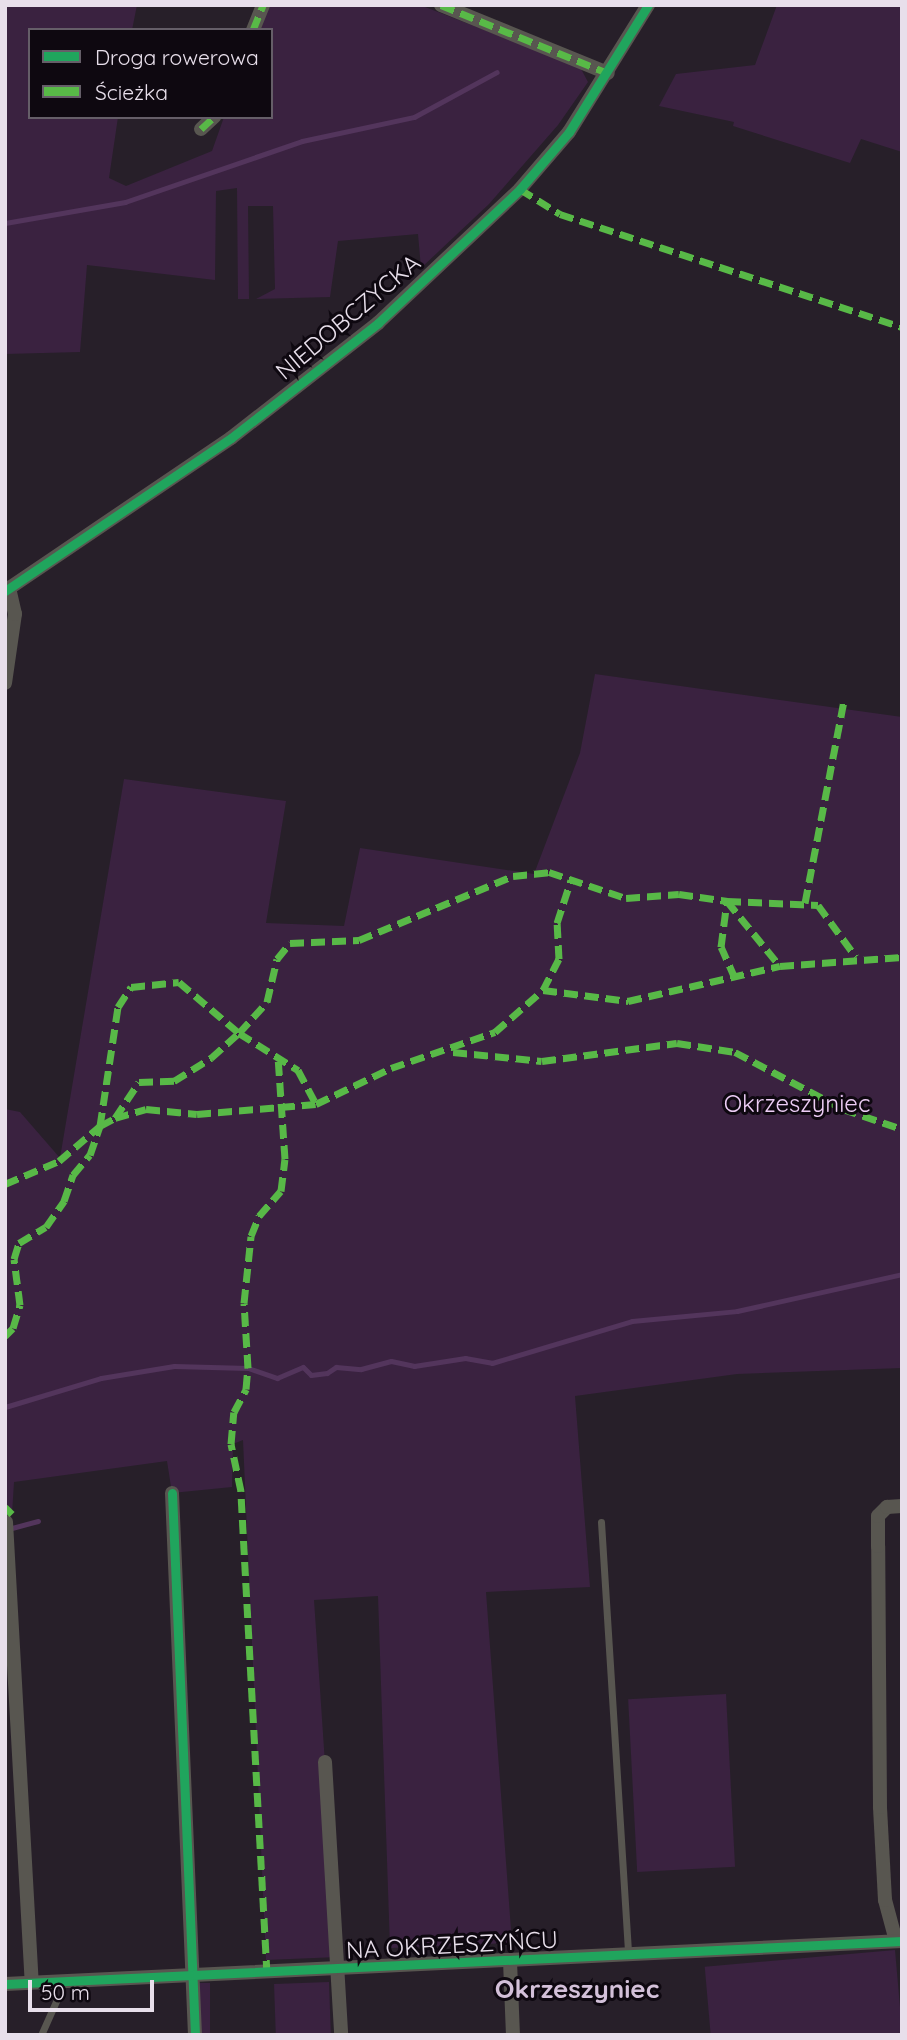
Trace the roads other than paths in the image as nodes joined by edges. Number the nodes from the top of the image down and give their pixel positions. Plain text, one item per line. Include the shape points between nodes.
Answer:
1 (263, 5) edge
2 (441, 5) edge
3 (648, 5) edge
4 (254, 28) edge
5 (608, 73) junction
6 (212, 119) edge
7 (201, 129) dead end
8 (7, 589) edge
9 (5, 683) edge
10 (172, 1493) dead end
11 (902, 1506) edge
12 (6, 1522) edge
13 (601, 1522) dead end
14 (326, 1762) dead end
15 (899, 1941) edge
16 (628, 1953) junction
17 (510, 1961) junction
18 (339, 1970) junction
19 (193, 1975) junction
20 (32, 1982) junction
21 (5, 1984) edge
22 (57, 1999) dead end
23 (41, 2035) edge
24 (195, 2035) edge
25 (341, 2035) edge
26 (513, 2035) edge

1 - 4 street
2 - 5 street
3 - 5 street, NIEDOBCZYCKA
5 - 8 street, NIEDOBCZYCKA via 569,132 520,190 378,323 231,438
6 - 7 street
8 - 9 street, NIEDOBCZYCKA via 15,614
10 - 19 street
11 - 15 street, NA OKRZESZYŃCU via 887,1507 878,1516 882,1847 885,1900
12 - 20 street
13 - 16 lane
14 - 18 street
15 - 16 street, NA OKRZESZYŃCU
16 - 17 street, NA OKRZESZYŃCU
17 - 18 street, NA OKRZESZYŃCU
17 - 26 street
18 - 19 street, NA OKRZESZYŃCU
18 - 25 street
19 - 20 street, NA OKRZESZYŃCU
19 - 24 street
20 - 21 street, NA OKRZESZYŃCU
22 - 23 lane

